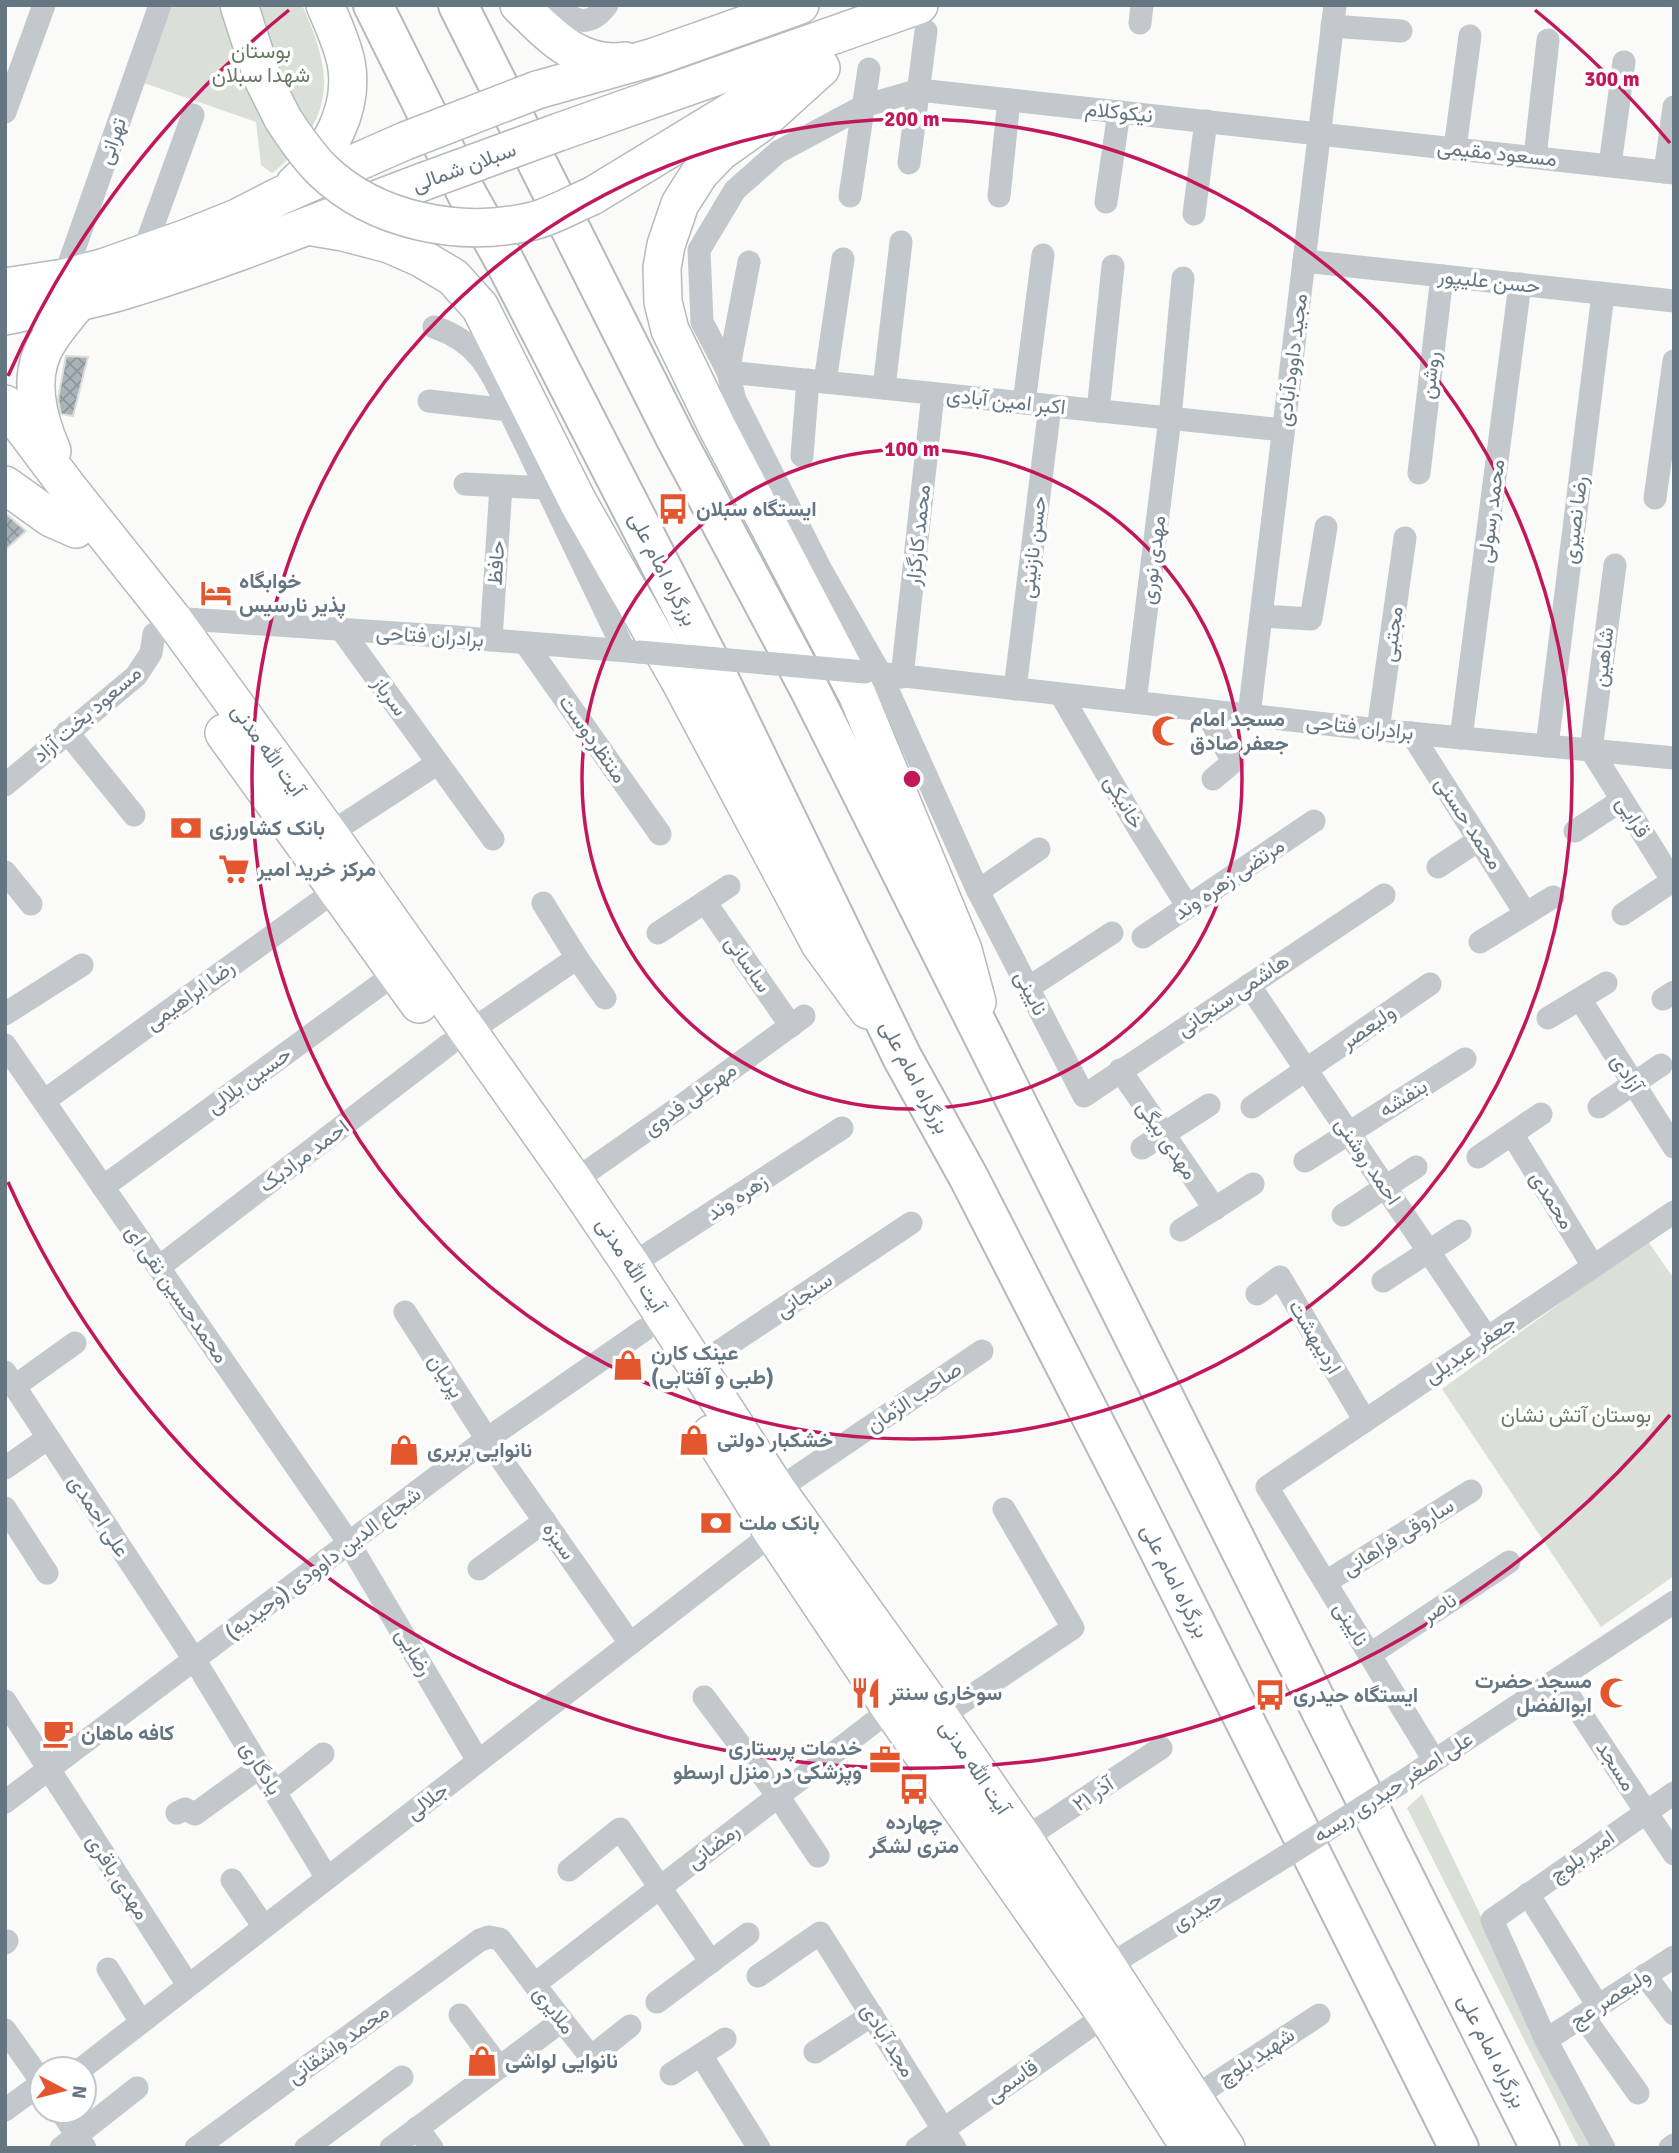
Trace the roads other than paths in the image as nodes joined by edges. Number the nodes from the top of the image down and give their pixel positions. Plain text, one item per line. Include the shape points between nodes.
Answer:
1 (44, 5) edge
2 (160, 5) edge
3 (239, 5) edge
4 (325, 5) edge
5 (373, 5) edge
6 (458, 5) edge
7 (519, 5) edge
8 (556, 5) edge
9 (796, 6) edge
10 (599, 13) edge
11 (1333, 15) edge
12 (916, 16) edge
13 (1401, 31) dead end
14 (1470, 36) dead end
15 (1549, 40) dead end
16 (654, 57) junction
17 (1624, 62) dead end
18 (821, 68) junction
19 (869, 69) dead end
20 (919, 90) junction
21 (1009, 100) junction
22 (864, 106) junction
23 (1674, 107) edge
24 (5, 112) edge
25 (1119, 112) junction
26 (193, 116) dead end
27 (1206, 121) junction
28 (1319, 133) junction
29 (1455, 148) junction
30 (1535, 157) junction
31 (909, 163) dead end
32 (1610, 165) junction
33 (1669, 172) edge
34 (282, 195) junction
35 (850, 196) dead end
36 (999, 196) dead end
37 (1106, 202) dead end
38 (1194, 214) dead end
39 (307, 226) junction
40 (901, 242) dead end
41 (143, 253) junction
42 (1043, 255) dead end
43 (843, 259) dead end
44 (1304, 261) junction
45 (749, 262) dead end
46 (1113, 266) dead end
47 (1442, 276) junction
48 (1183, 278) dead end
49 (1520, 284) junction
50 (5, 287) edge
51 (71, 290) junction
52 (1603, 294) junction
53 (1674, 301) edge
54 (5, 316) edge
55 (434, 327) dead end
56 (1674, 361) edge
57 (728, 372) junction
58 (817, 381) junction
59 (884, 388) junction
60 (933, 394) junction
61 (429, 401) dead end
62 (1024, 403) junction
63 (5, 404) edge
64 (1050, 406) junction
65 (509, 410) junction
66 (1098, 411) junction
67 (1170, 418) junction
68 (1283, 430) junction
69 (5, 445) edge
70 (802, 456) dead end
71 (1419, 473) dead end
72 (465, 484) dead end
73 (5, 485) edge
74 (66, 485) junction
75 (500, 486) junction
76 (546, 488) junction
77 (1655, 498) dead end
78 (1326, 527) dead end
79 (76, 529) junction
80 (1405, 538) dead end
81 (1615, 565) dead end
82 (1261, 616) junction
83 (163, 626) junction
84 (341, 629) junction
85 (491, 640) junction
86 (526, 644) junction
87 (623, 650) junction
88 (882, 674) junction
89 (1015, 689) junction
90 (1061, 695) junction
91 (1135, 702) junction
92 (1205, 710) junction
93 (1249, 715) junction
94 (1378, 730) junction
95 (67, 732) junction
96 (1411, 733) junction
97 (1461, 738) junction
98 (1547, 746) junction
99 (1591, 750) junction
100 (1674, 758) edge
101 (438, 763) junction
102 (1213, 779) dead end
103 (5, 785) edge
104 (1622, 800) junction
105 (134, 815) dead end
106 (1314, 821) dead end
107 (1575, 831) dead end
108 (329, 834) junction
109 (660, 834) dead end
110 (493, 839) dead end
111 (1479, 840) junction
112 (1039, 849) dead end
113 (1438, 867) dead end
114 (5, 872) edge
115 (1673, 881) edge
116 (729, 886) dead end
117 (336, 890) junction
118 (978, 891) junction
119 (1384, 895) dead end
120 (1553, 897) dead end
121 (705, 902) junction
122 (543, 903) dead end
123 (32, 904) dead end
124 (1188, 907) junction
125 (1527, 914) junction
126 (1623, 914) dead end
127 (658, 933) dead end
128 (1111, 933) dead end
129 (1143, 937) dead end
130 (1480, 942) dead end
131 (577, 958) junction
132 (82, 965) dead end
133 (396, 972) junction
134 (1606, 983) dead end
135 (1430, 984) dead end
136 (1249, 985) junction
137 (1028, 988) junction
138 (605, 998) dead end
139 (1580, 999) junction
140 (5, 1014) edge
141 (1548, 1018) dead end
142 (798, 1021) joint
143 (459, 1038) junction
144 (5, 1045) edge
145 (990, 1047) junction
146 (902, 1057) junction
147 (1465, 1059) dead end
148 (1661, 1065) dead end
149 (12, 1070) edge
150 (1120, 1070) junction
151 (1307, 1070) junction
152 (1634, 1084) junction
153 (1084, 1096) joint
154 (44, 1101) junction
155 (1209, 1105) dead end
156 (1252, 1107) dead end
157 (1599, 1107) dead end
158 (1541, 1114) dead end
159 (842, 1128) dead end
160 (1349, 1133) junction
161 (1512, 1134) junction
162 (1164, 1135) junction
163 (1142, 1147) dead end
164 (1674, 1147) edge
165 (1478, 1157) dead end
166 (1305, 1161) dead end
167 (1416, 1167) dead end
168 (574, 1181) junction
169 (1253, 1184) dead end
170 (103, 1187) junction
171 (1385, 1187) junction
172 (1214, 1209) junction
173 (1674, 1212) edge
174 (1343, 1215) dead end
175 (911, 1223) dead end
176 (1181, 1230) dead end
177 (1460, 1231) dead end
178 (1429, 1252) junction
179 (631, 1265) junction
180 (1593, 1266) junction
181 (159, 1267) junction
182 (1383, 1281) dead end
183 (1257, 1294) dead end
184 (405, 1312) dead end
185 (644, 1330) junction
186 (1487, 1338) junction
187 (75, 1343) dead end
188 (982, 1351) dead end
189 (696, 1366) junction
190 (10, 1379) edge
191 (1364, 1421) junction
192 (48, 1438) junction
193 (487, 1439) junction
194 (5, 1468) edge
195 (1267, 1487) joint
196 (777, 1490) junction
197 (1471, 1491) dead end
198 (5, 1508) edge
199 (1004, 1509) dead end
200 (545, 1521) junction
201 (773, 1532) junction
202 (349, 1543) junction
203 (1509, 1562) dead end
204 (480, 1569) dead end
205 (47, 1573) dead end
206 (1325, 1582) junction
207 (1674, 1602) edge
208 (630, 1643) junction
209 (1369, 1655) junction
210 (194, 1660) junction
211 (1558, 1679) junction
212 (704, 1697) dead end
213 (5, 1701) edge
214 (891, 1709) junction
215 (940, 1717) junction
216 (1161, 1748) dead end
217 (323, 1754) dead end
218 (1434, 1760) junction
219 (478, 1761) junction
220 (260, 1767) junction
221 (48, 1769) junction
222 (275, 1792) junction
223 (1674, 1793) edge
224 (778, 1796) junction
225 (5, 1801) edge
226 (1646, 1812) junction
227 (177, 1813) dead end
228 (1024, 1839) junction
229 (1674, 1854) edge
230 (818, 1856) dead end
231 (1286, 1856) joint
232 (569, 1870) dead end
233 (327, 1878) junction
234 (232, 1880) dead end
235 (660, 1887) junction
236 (1528, 1894) junction
237 (264, 1927) junction
238 (748, 1934) dead end
239 (480, 1940) joint
240 (1674, 1956) edge
241 (710, 1962) junction
242 (108, 1969) dead end
243 (1096, 1974) junction
244 (1645, 1975) junction
245 (758, 1976) dead end
246 (535, 1984) junction
247 (188, 1985) junction
248 (657, 2002) dead end
249 (1591, 2011) junction
250 (1674, 2014) edge
251 (460, 2015) dead end
252 (557, 2015) junction
253 (872, 2015) junction
254 (1106, 2015) junction
255 (1319, 2015) dead end
256 (142, 2022) junction
257 (630, 2026) dead end
258 (5, 2030) edge
259 (725, 2039) dead end
260 (1546, 2040) junction
261 (815, 2052) dead end
262 (98, 2055) edge
263 (701, 2055) junction
264 (28, 2062) edge
265 (499, 2067) junction
266 (671, 2074) dead end
267 (402, 2077) dead end
268 (137, 2088) dead end
269 (28, 2093) edge
270 (1638, 2093) dead end
271 (1192, 2098) junction
272 (5, 2110) edge
273 (67, 2125) edge
274 (417, 2128) junction
275 (949, 2139) edge
276 (75, 2144) edge
277 (196, 2148) edge
278 (306, 2148) edge
279 (391, 2148) edge
280 (432, 2148) edge
281 (759, 2148) edge
282 (917, 2148) edge
283 (1191, 2148) edge
284 (1226, 2148) edge
285 (1459, 2148) edge
286 (1540, 2148) edge
287 (1604, 2148) edge

1 - 24 street
2 - 51 street, تهرانی
3 - 18 main road, bridge via 263,79 283,119 323,171 379,208 457,227 535,221 592,196 745,103
4 - 34 main road via 346,64 347,93 327,149
5 - 146 highway, بزرگراه امام علی via 721,682
6 - 145 highway, بزرگراه امام علی
7 - 16 main road via 563,47 590,58 618,62
8 - 10 street via 579,21
9 - 16 main road, سبلان شمالی
11 - 13 street
11 - 28 street, مجید داوودآبادی
12 - 18 main road
12 - 20 street
12 - 39 main road, سبلان شمالی, bridge via 559,132
14 - 29 street
15 - 30 street
16 - 34 main road, سبلان شمالی, bridge via 537,90
17 - 32 street
18 - 145 main road via 699,174 680,204 666,244 663,302 670,330 717,427 857,694 963,950
19 - 22 street
20 - 21 street, نیکوکلام
20 - 22 street, نایینی
20 - 31 street
21 - 25 street, نیکوکلام
21 - 36 street
22 - 35 street
22 - 57 street, نایینی via 778,152 736,190 699,250 702,322
23 - 33 street
25 - 27 street, نیکوکلام
25 - 37 street
26 - 41 street
27 - 28 street, نیکوکلام
27 - 38 street
28 - 29 street, مسعود مقیمی
28 - 44 street, مجید داوودآبادی
29 - 30 street, مسعود مقیمی
30 - 32 street, مسعود مقیمی
32 - 33 street, مسعود مقیمی
34 - 41 main road, سبلان شمالی via 237,218
39 - 51 main road, سبلان شمالی via 134,288
39 - 146 main road via 389,244 421,258 453,277 480,307 578,502 680,681 820,944
40 - 59 street
41 - 51 main road, سبلان شمالی via 105,267
42 - 62 street
43 - 58 street
44 - 47 street, حسن علیپور
44 - 68 street, مجید داوودآبادی
45 - 57 street
46 - 66 street
47 - 49 street, حسن علیپور
47 - 71 street, روشن
48 - 67 street, مهدی نوری
49 - 52 street, حسن علیپور
49 - 97 street, محمد رسولی
50 - 51 main road, سبلان شمالی
51 - 54 main road, سبلان شمالی
51 - 74 main road via 36,378 41,420
52 - 53 street, حسن علیپور
52 - 98 street, رضا نصیری
55 - 65 street via 475,349
56 - 77 street
57 - 58 street, اکبر امین آبادی
57 - 88 street, نایینی via 735,400 821,570
58 - 59 street, اکبر امین آبادی
58 - 70 street
59 - 60 street, اکبر امین آبادی
60 - 62 street, اکبر امین آبادی
60 - 88 street, محمد کارگزار
61 - 65 street
62 - 64 street, اکبر امین آبادی
63 - 74 main road, آیت الله مدنی
64 - 66 street, اکبر امین آبادی
64 - 89 street, حسن نازنینی
65 - 76 street
66 - 67 street, اکبر امین آبادی
67 - 68 street, اکبر امین آبادی
67 - 91 street, مهدی نوری
68 - 82 street, مجید داوودآبادی
69 - 79 main road, آیت الله مدنی
72 - 75 street
73 - 79 main road via 51,518
74 - 83 main road, آیت الله مدنی
75 - 76 street
75 - 85 street, حافظ
76 - 87 street
78 - 82 street via 1311,619
79 - 83 main road, آیت الله مدنی
80 - 94 street, مجتبی
81 - 99 street, شاهین
82 - 93 street, مجید داوودآبادی
83 - 84 street, برادران فتاحی
83 - 95 street, مسعود بخت آزاد via 136,676
83 - 108 main road, آیت الله مدنی
83 - 117 main road, آیت الله مدنی
84 - 85 street, برادران فتاحی
84 - 101 street, سرباز
85 - 86 street, برادران فتاحی
86 - 87 street, برادران فتاحی
86 - 109 street, منتظردوست
87 - 88 street, برادران فتاحی, bridge
88 - 89 street, برادران فتاحی
88 - 118 street, نایینی
89 - 90 street, برادران فتاحی
90 - 91 street, برادران فتاحی
90 - 124 street, خانیکی
91 - 92 street, برادران فتاحی
92 - 93 street, برادران فتاحی
92 - 102 street via 1233,762
93 - 94 street, برادران فتاحی
94 - 96 street, برادران فتاحی
95 - 103 street, مسعود بخت آزاد
95 - 105 street
96 - 97 street, برادران فتاحی
96 - 111 street, محمد حسنی
97 - 98 street, برادران فتاحی
98 - 99 street, برادران فتاحی
99 - 100 street, برادران فتاحی
99 - 104 street, قرایی
101 - 108 street
101 - 110 street, سرباز
104 - 107 street
104 - 115 street, قرایی
106 - 124 street, مرتضی زهره وند
108 - 143 main road, آیت الله مدنی
111 - 113 street
111 - 125 street, محمد حسنی
112 - 118 street
114 - 123 street
115 - 126 street
116 - 121 street
117 - 133 main road, آیت الله مدنی
117 - 154 street, رضا ابراهیمی
118 - 137 street, نایینی
119 - 136 street, هاشمی سنجانی
120 - 125 street
121 - 127 street
121 - 142 street, ساسانی
122 - 131 street
124 - 129 street, مرتضی زهره وند
125 - 130 street
128 - 137 street
131 - 138 street
131 - 143 street
132 - 140 street
133 - 143 main road, آیت الله مدنی
133 - 170 street, حسین بلالی
134 - 139 street
135 - 151 street, ولیعصر
136 - 150 street, هاشمی سنجانی
136 - 151 street, احمد روشنی
137 - 153 street, نایینی
139 - 141 street
139 - 152 street, آزادی
142 - 168 street, مهرعلی فدوی
143 - 168 main road, آیت الله مدنی
143 - 181 street, احمد مرادبک
143 - 185 main road, آیت الله مدنی via 552,1193
144 - 149 street, محمدحسین نقی ای
145 - 286 highway, بزرگراه امام علی
146 - 285 highway, بزرگراه امام علی via 1133,1497
147 - 160 street, بنفشه
148 - 152 street
149 - 154 street, محمدحسین نقی ای
150 - 153 street, هاشمی سنجانی
150 - 162 street, مهدی بیگی
151 - 156 street, ولیعصر
151 - 160 street, احمد روشنی
152 - 157 street
152 - 164 street, آزادی
154 - 170 street, محمدحسین نقی ای
155 - 162 street
158 - 161 street
159 - 179 street, زهره وند
160 - 166 street, بنفشه
160 - 171 street, احمد روشنی
161 - 165 street
161 - 180 street, محمدی
162 - 163 street
162 - 172 street, مهدی بیگی
167 - 171 street
168 - 179 main road, آیت الله مدنی
169 - 172 street
170 - 181 street, محمدحسین نقی ای
171 - 174 street
171 - 178 street, احمد روشنی
172 - 176 street
173 - 180 street, جعفر عبدیلی
175 - 189 street, سنجانی
177 - 178 street
178 - 182 street
178 - 186 street, احمد روشنی
179 - 189 main road, آیت الله مدنی
180 - 186 street, جعفر عبدیلی
181 - 202 street, محمدحسین نقی ای
183 - 191 street, اردیبهشت via 1280,1277
184 - 193 street, پرنیان
185 - 193 street, شجاع الدین داوودی (وحیدیه)
185 - 201 main road, آیت الله مدنی
186 - 191 street, جعفر عبدیلی
187 - 190 street
188 - 196 street, صاحب الزّمان
189 - 196 main road, آیت الله مدنی
190 - 192 street, علی احمدی
191 - 195 street, جعفر عبدیلی
192 - 194 street
192 - 210 street, علی احمدی
193 - 200 street, سبزه
193 - 202 street, شجاع الدین داوودی (وحیدیه)
195 - 206 street, نایینی
196 - 215 main road, آیت الله مدنی
197 - 206 street, ساروقی فراهانی
198 - 205 street
199 - 215 street via 1073,1628
200 - 204 street
200 - 208 street, سبزه
201 - 208 street, جلالی
201 - 214 main road, آیت الله مدنی
202 - 210 street, شجاع الدین داوودی (وحیدیه)
202 - 219 street, رضایی
203 - 209 street, ناصر
206 - 209 street, نایینی
207 - 211 street, علی اصغر حیدری ریسه
208 - 219 street, جلالی
209 - 218 street, نایینی
210 - 220 street, یادگاری
210 - 221 street, شجاع الدین داوودی (وحیدیه)
211 - 218 street, علی اصغر حیدری ریسه
211 - 226 street, مسجد
212 - 224 street
213 - 221 street, مهدی باقری
214 - 224 street, رمضانی
214 - 243 main road, آیت الله مدنی
215 - 228 main road, آیت الله مدنی
216 - 228 street, آذر ۲۱
217 - 222 street
218 - 231 street, علی اصغر حیدری ریسه, bridge
219 - 233 street, جلالی
220 - 222 street, یادگاری
220 - 227 street via 195,1814 185,1809
221 - 225 street, شجاع الدین داوودی (وحیدیه)
221 - 247 street, مهدی باقری
222 - 233 street, یادگاری
223 - 226 street, امیر بلوچ
224 - 230 street
224 - 235 street, رمضانی
226 - 229 street, مسجد
226 - 236 street, امیر بلوچ
228 - 243 main road, آیت الله مدنی
231 - 243 street, حیدری
232 - 235 street via 620,1829
233 - 237 street, جلالی
234 - 237 street
235 - 241 street
235 - 246 street, رمضانی
236 - 249 street
236 - 260 street, امیر بلوچ via 1492,1920
237 - 247 street, جلالی
238 - 241 street
239 - 246 street, ملایری via 500,1939
239 - 277 street, محمد واشقانی
240 - 244 street, ولیعصر عج
241 - 248 street
242 - 256 street
243 - 254 main road, آیت الله مدنی
243 - 271 main road, آیت الله مدنی
244 - 249 street, ولیعصر عج
244 - 250 street
245 - 253 street, مجد آبادی via 820,1933
246 - 252 street, ملایری
247 - 256 street, جلالی
249 - 260 street, ولیعصر عج
249 - 270 street
251 - 265 street
252 - 257 street, ملایری via 591,2057
252 - 265 street via 552,2028
253 - 261 street
253 - 275 street, مجد آبادی
254 - 275 street, قاسمی
254 - 283 main road, آیت الله مدنی
255 - 271 street, شهید بلوچ
256 - 262 street, جلالی
258 - 264 street
259 - 263 street
260 - 287 street
263 - 266 street
263 - 281 street
265 - 274 street
267 - 278 street
268 - 276 street
269 - 272 street
271 - 284 main road, آیت الله مدنی
273 - 276 street
274 - 279 street
274 - 280 street
275 - 282 street, قاسمی

